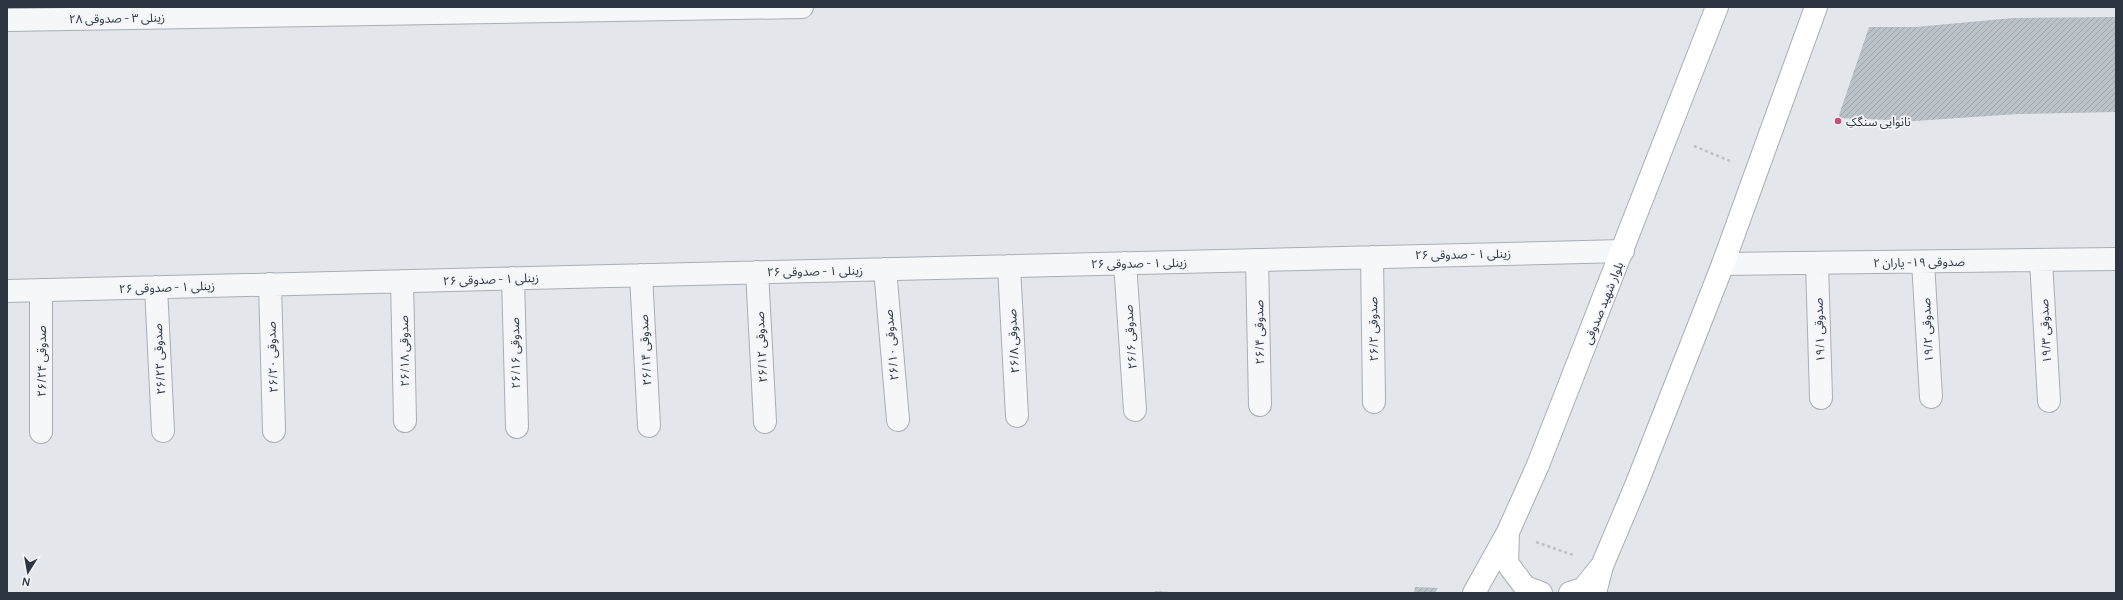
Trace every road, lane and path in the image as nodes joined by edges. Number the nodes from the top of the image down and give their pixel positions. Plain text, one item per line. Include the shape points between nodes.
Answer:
1 (802, 7) edge
2 (1718, 7) edge
3 (1816, 7) edge
4 (7, 20) edge
5 (1668, 135) junction
6 (1756, 172) junction
7 (1623, 251) junction
8 (1372, 257) junction
9 (2116, 259) edge
10 (1257, 260) junction
11 (2041, 260) junction
12 (1923, 262) junction
13 (1125, 263) junction
14 (1817, 263) junction
15 (1723, 264) junction
16 (1008, 266) junction
17 (885, 269) junction
18 (757, 272) junction
19 (641, 275) junction
20 (514, 278) junction
21 (402, 281) junction
22 (270, 284) junction
23 (156, 287) junction
24 (41, 290) junction
25 (7, 291) edge
26 (1931, 397) dead end
27 (1821, 398) dead end
28 (2049, 401) dead end
29 (1374, 402) dead end
30 (1260, 405) dead end
31 (1135, 410) dead end
32 (1017, 416) dead end
33 (898, 420) dead end
34 (405, 421) dead end
35 (765, 422) dead end
36 (649, 426) dead end
37 (517, 428) dead end
38 (163, 431) dead end
39 (274, 431) dead end
40 (41, 432) dead end
41 (1508, 532) junction
42 (1602, 566) junction
43 (1474, 593) edge
44 (1541, 593) edge
45 (1570, 593) edge
46 (1595, 593) edge

1 - 4 street, زینلی ۳ - صدوقی ۲۸
2 - 5 main road, بلوار شهید صدوقی
3 - 6 main road
5 - 6 path
5 - 7 main road, بلوار شهید صدوقی
6 - 15 main road
7 - 8 street, زینلی ۱ - صدوقی ۲۶
7 - 41 main road, بلوار شهید صدوقی via 1538,465
8 - 10 street, زینلی ۱ - صدوقی ۲۶
8 - 29 street, صدوقی ۲۶/۲
9 - 11 street, صدوقی ۱۹- یاران ۲
10 - 13 street, زینلی ۱ - صدوقی ۲۶
10 - 30 street, صدوقی ۲۶/۴
11 - 12 street, صدوقی ۱۹- یاران ۲
11 - 28 street, صدوقی ۱۹/۳
12 - 14 street, صدوقی ۱۹- یاران ۲
12 - 26 street, صدوقی ۱۹/۲
13 - 16 street, زینلی ۱ - صدوقی ۲۶
13 - 31 street, صدوقی ۲۶/۶
14 - 15 street, صدوقی ۱۹- یاران ۲
14 - 27 street, صدوقی ۱۹/۱
15 - 42 main road
16 - 17 street, زینلی ۱ - صدوقی ۲۶
16 - 32 street, صدوقی ۲۶/۸
17 - 18 street, زینلی ۱ - صدوقی ۲۶
17 - 33 street, صدوقی ۲۶/۱۰
18 - 19 street, زینلی ۱ - صدوقی ۲۶
18 - 35 street, صدوقی ۲۶/۱۲
19 - 20 street, زینلی ۱ - صدوقی ۲۶
19 - 36 street, صدوقی ۲۶/۱۴
20 - 21 street, زینلی ۱ - صدوقی ۲۶
20 - 37 street, صدوقی ۲۶/۱۶
21 - 22 street, زینلی ۱ - صدوقی ۲۶
21 - 34 street, صدوقی ۲۶/۱۸
22 - 23 street, زینلی ۱ - صدوقی ۲۶
22 - 39 street, صدوقی ۲۶/۲۰
23 - 24 street, زینلی ۱ - صدوقی ۲۶
23 - 38 street, صدوقی ۲۶/۲۲
24 - 25 street, زینلی ۱ - صدوقی ۲۶
24 - 40 street, صدوقی ۲۶/۲۴
41 - 42 path
41 - 43 main road, بلوار شهید صدوقی
41 - 44 main road via 1507,563 1525,587
42 - 45 main road via 1583,589
42 - 46 main road

